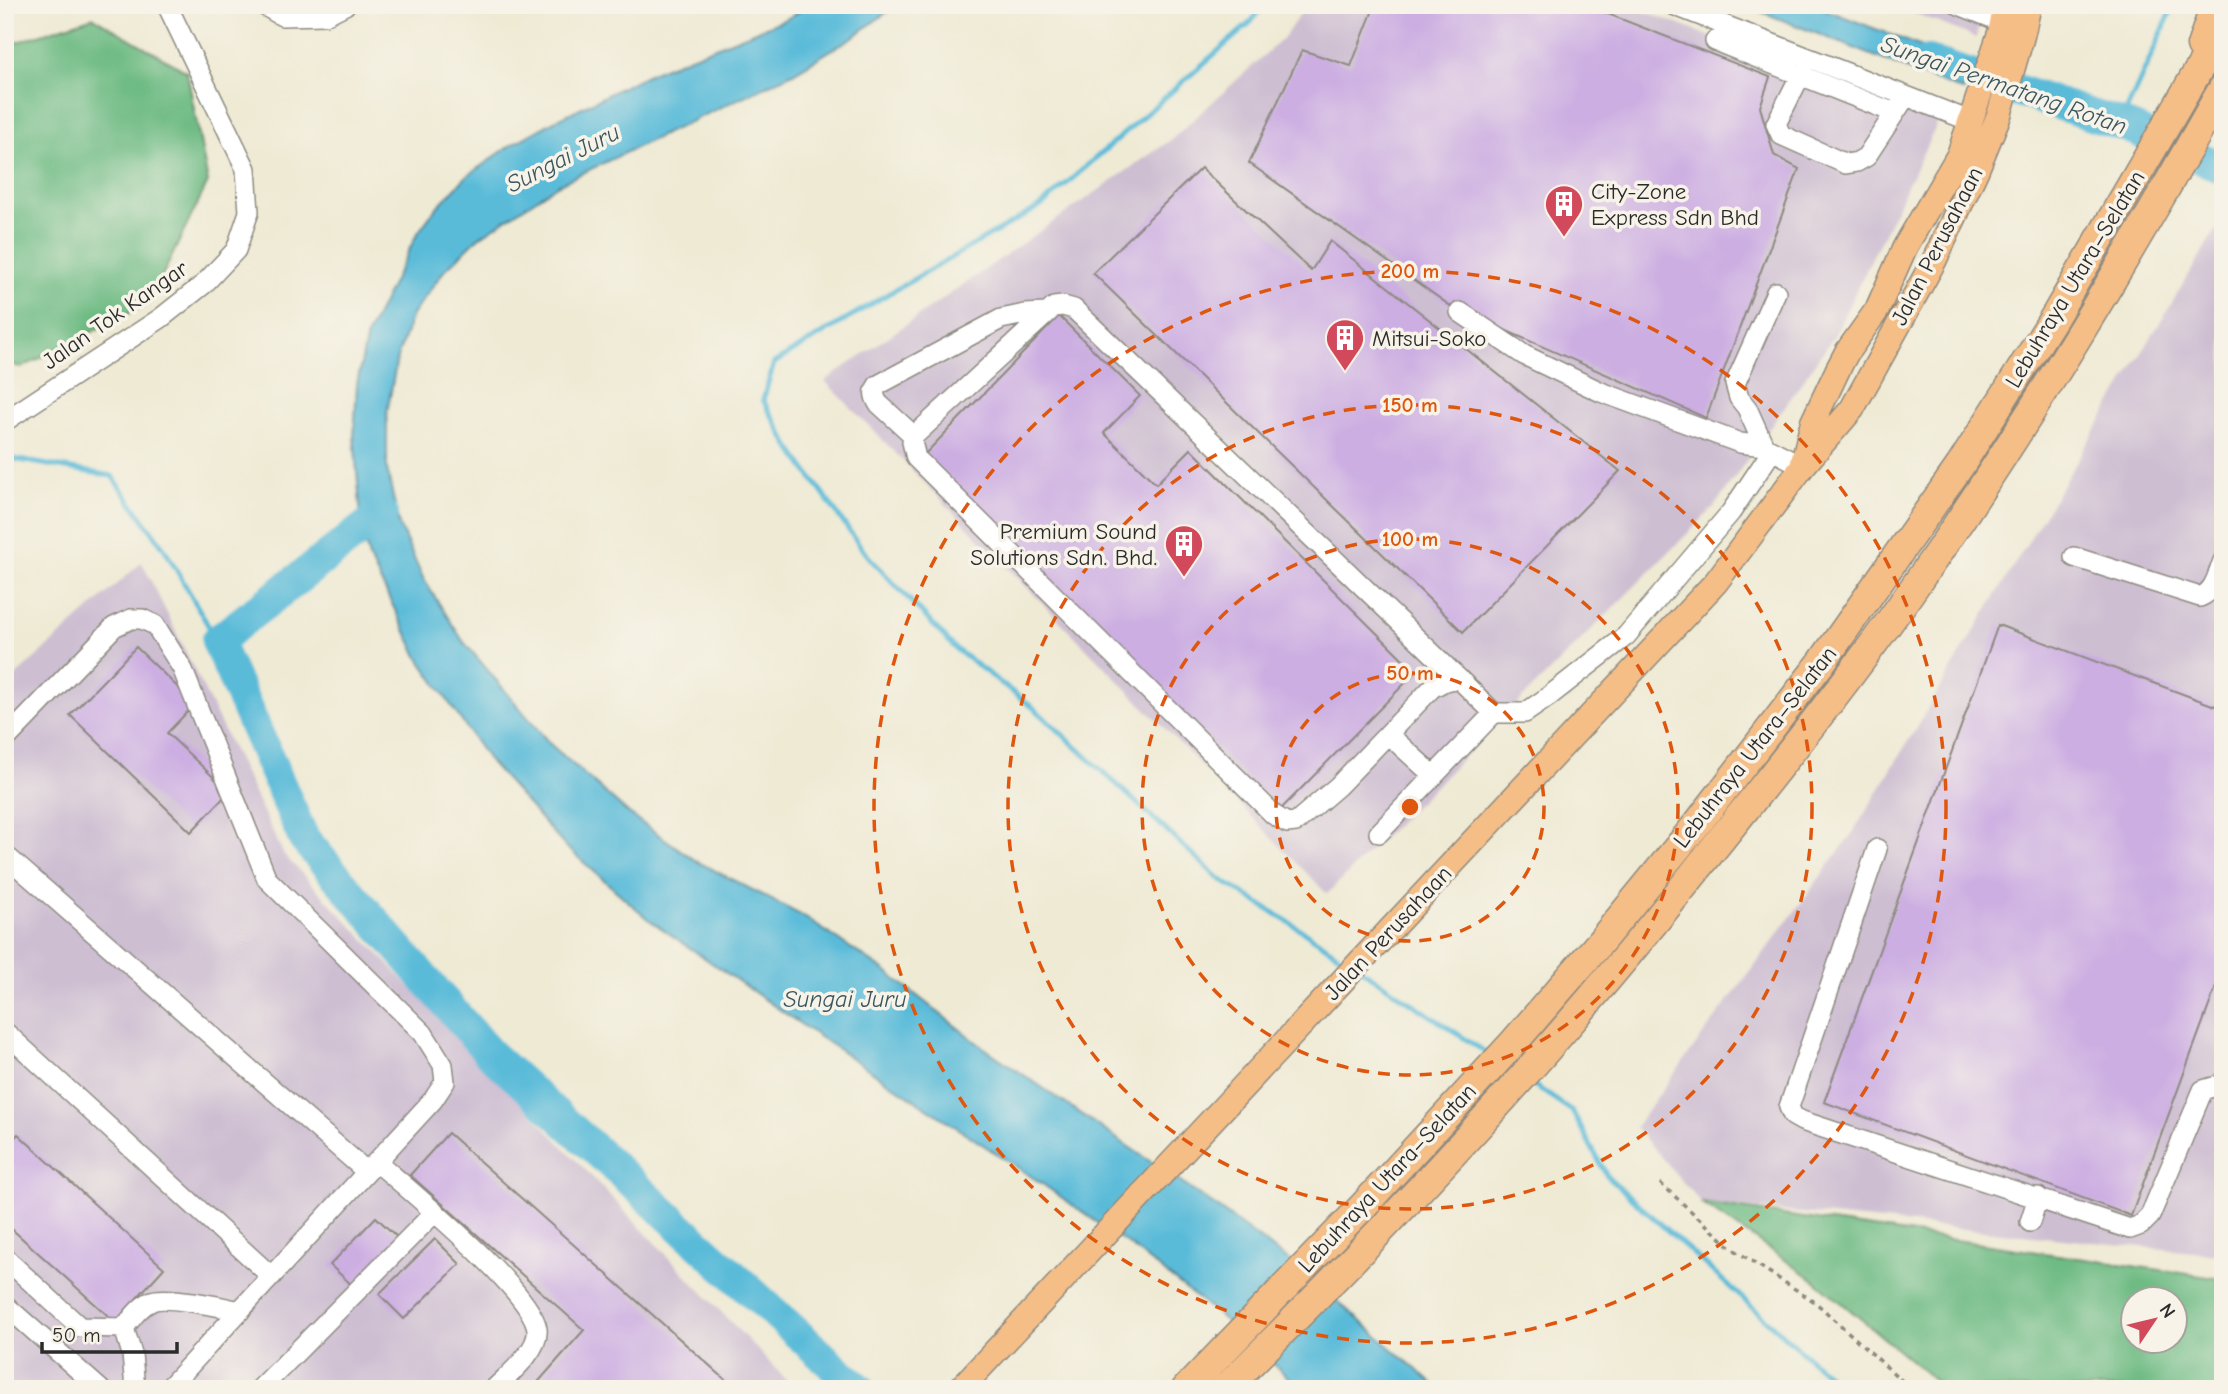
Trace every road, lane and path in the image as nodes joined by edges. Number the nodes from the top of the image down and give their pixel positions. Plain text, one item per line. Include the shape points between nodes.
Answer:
1 (167, 5) edge
2 (262, 5) edge
3 (345, 5) edge
4 (1673, 5) edge
5 (1959, 5) edge
6 (2029, 5) edge
7 (2215, 5) edge
8 (2008, 24) edge
9 (2223, 28) edge
10 (1715, 41) dead end
11 (1801, 74) junction
12 (2190, 86) junction
13 (2223, 88) edge
14 (1906, 96) junction
15 (1895, 113) junction
16 (1970, 121) junction
17 (1776, 292) dead end
18 (1460, 312) dead end
19 (1047, 313) junction
20 (5, 421) edge
21 (914, 436) junction
22 (1768, 448) junction
23 (1802, 466) junction
24 (2074, 557) dead end
25 (2223, 561) edge
26 (1458, 678) junction
27 (1494, 713) junction
28 (1389, 735) junction
29 (5, 740) edge
30 (1434, 776) junction
31 (1379, 833) dead end
32 (1877, 849) dead end
33 (5, 855) edge
34 (5, 1032) edge
35 (2223, 1084) edge
36 (372, 1167) junction
37 (1660, 1183) dead end
38 (2038, 1197) junction
39 (435, 1212) junction
40 (2030, 1222) dead end
41 (5, 1258) edge
42 (271, 1276) junction
43 (5, 1305) edge
44 (240, 1311) junction
45 (124, 1328) junction
46 (1227, 1387) edge
47 (100, 1389) edge
48 (135, 1389) edge
49 (168, 1389) edge
50 (260, 1389) edge
51 (494, 1389) edge
52 (960, 1389) edge
53 (1186, 1389) edge
54 (1911, 1389) edge

1 - 20 street, Jalan Tok Kangar via 246,169 249,212 236,250 204,284 161,318
2 - 3 street via 282,16 325,15
4 - 14 street
5 - 8 street
6 - 8 main road, Jalan Perusahaan
7 - 12 highway
8 - 16 main road, Jalan Perusahaan
8 - 23 main road, Jalan Perusahaan via 1999,115 1976,171 1934,261 1852,409
9 - 12 highway, Lebuhraya Utara–Selatan
10 - 11 street
11 - 15 street
11 - 15 street via 1776,124 1778,130 1846,164 1866,157
12 - 53 highway, Lebuhraya Utara–Selatan via 2055,316 1960,466 1822,662 1692,829 1514,1042
13 - 46 highway, Lebuhraya Utara–Selatan via 2098,306 1968,508 1787,759 1619,966 1510,1091
14 - 15 street
14 - 16 street
16 - 23 main road, Jalan Perusahaan via 1959,155 1812,422
17 - 22 street via 1735,384
18 - 22 street via 1524,355 1601,392 1740,443
19 - 21 street
19 - 21 street via 1001,319 878,385 874,390 878,403
19 - 26 street via 1054,307 1074,309
21 - 28 street via 916,458 1274,815 1287,823 1296,822
22 - 23 street
22 - 27 street via 1731,512 1626,636 1525,713
23 - 52 main road, Jalan Perusahaan via 1716,582
24 - 25 street via 2200,597 2213,587
26 - 27 street
26 - 28 street via 1432,688
27 - 30 street
28 - 30 street
29 - 36 street via 114,627 131,619 155,625 182,668 267,879 423,1033 443,1065 444,1082 433,1100
30 - 31 street
32 - 38 street via 1789,1107 1793,1116
33 - 36 street
34 - 42 street
35 - 38 street via 2203,1090 2150,1216 2141,1225 2130,1229
36 - 39 street
36 - 42 street
37 - 54 path via 1733,1249 1815,1302
38 - 40 street
39 - 50 street
39 - 51 street via 526,1304 537,1329 532,1350
41 - 45 street via 80,1327
42 - 44 street
43 - 47 street
44 - 45 street via 155,1299
44 - 49 street
45 - 48 street

